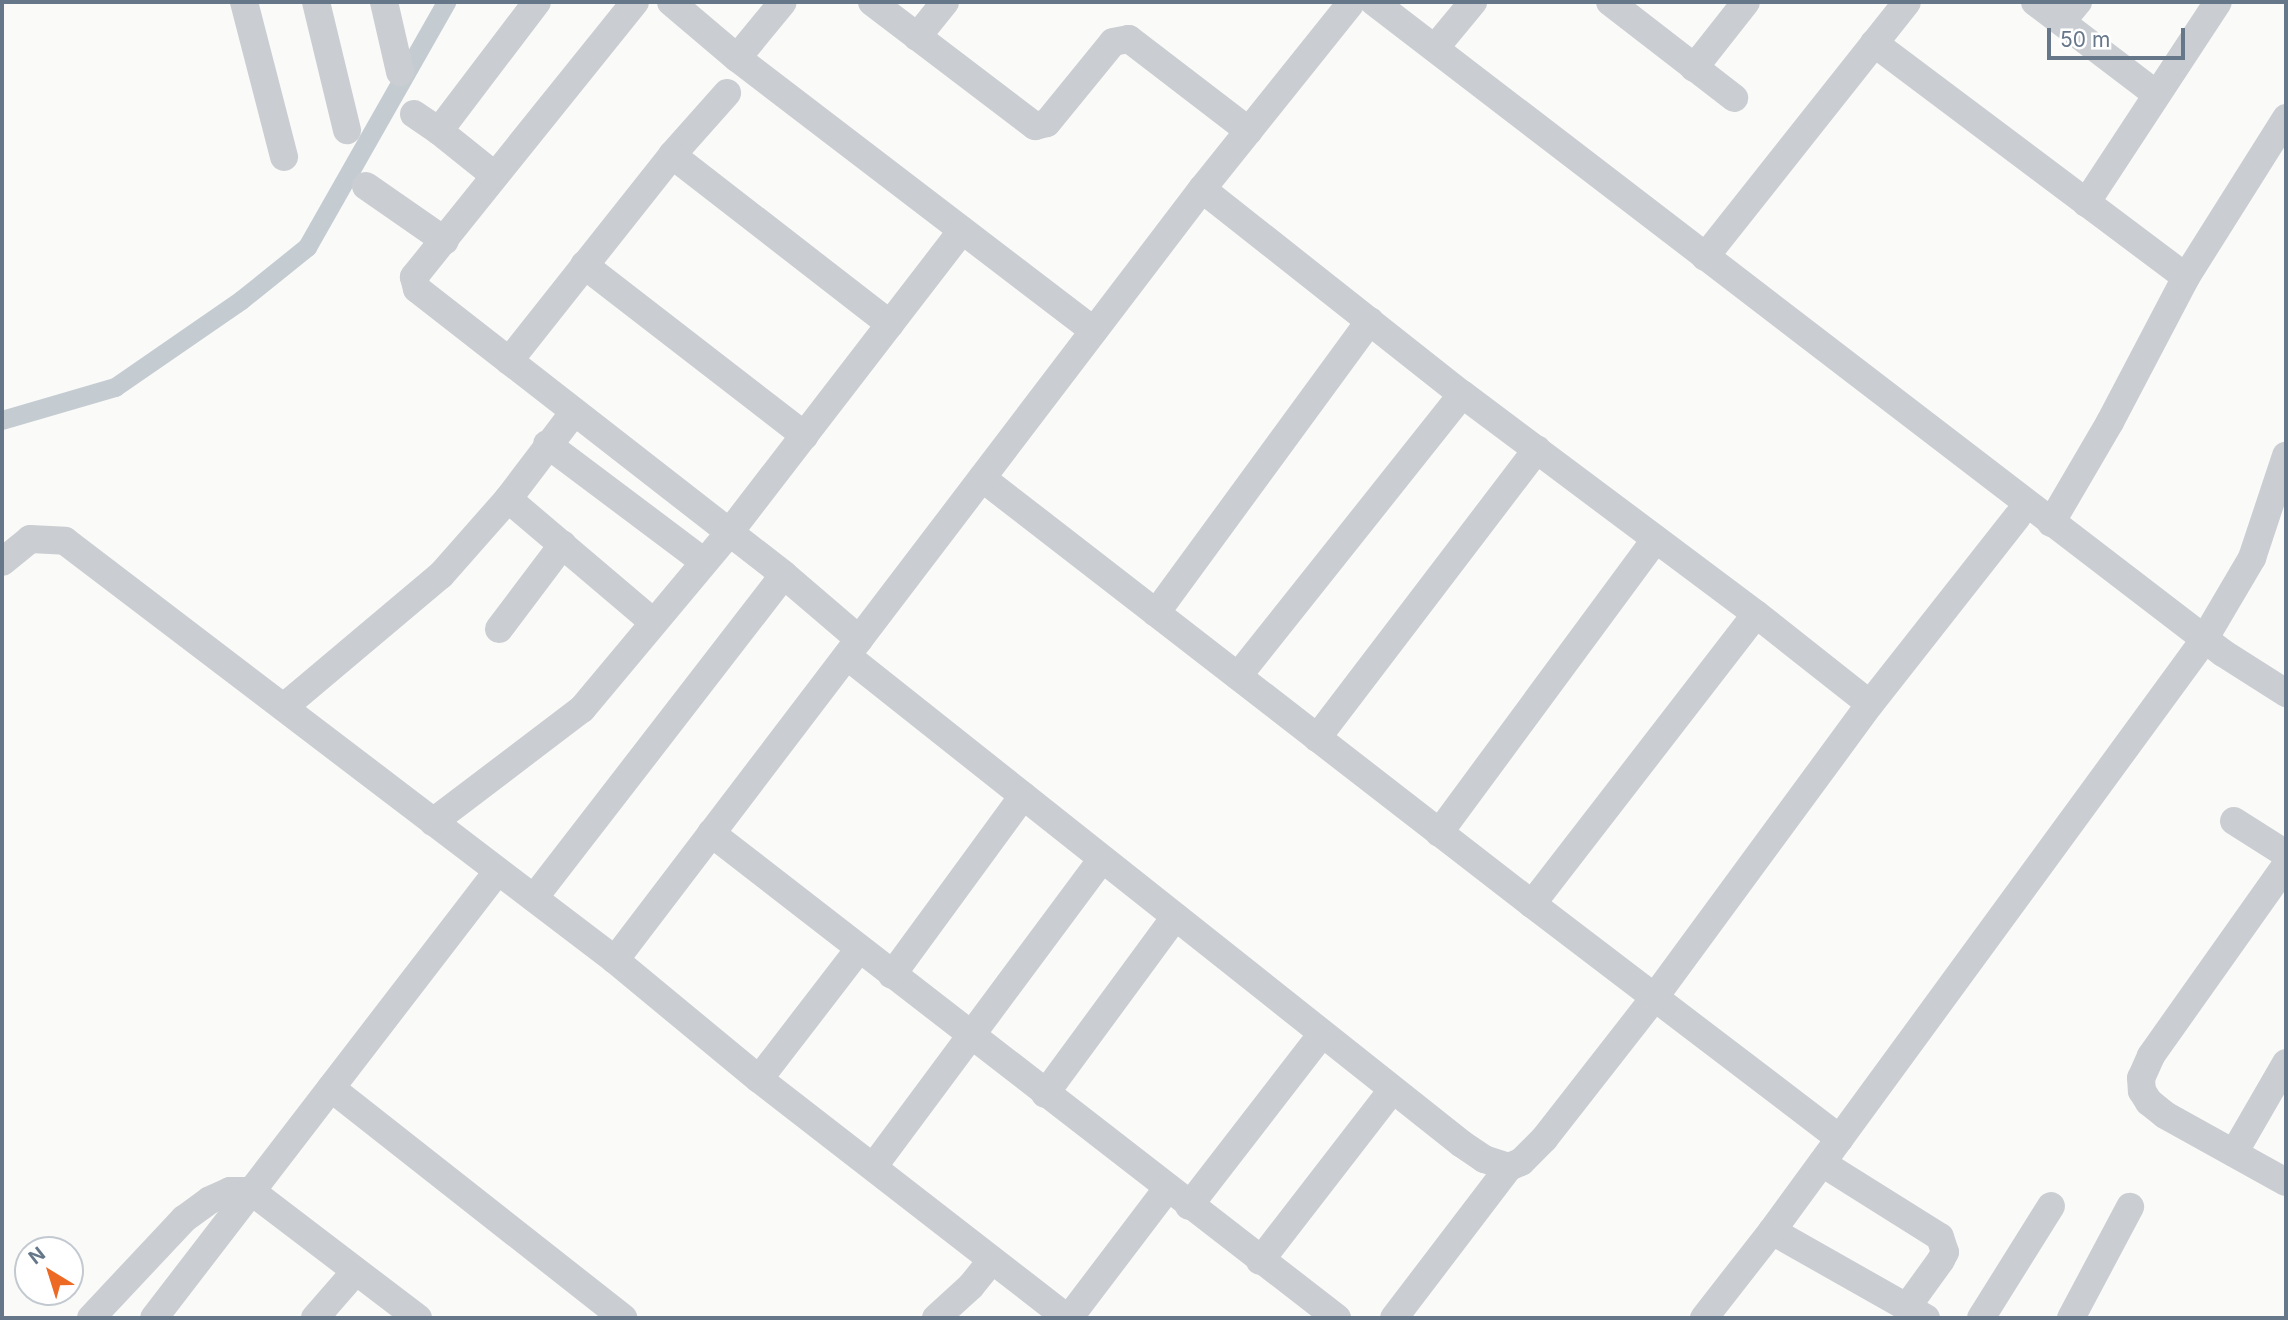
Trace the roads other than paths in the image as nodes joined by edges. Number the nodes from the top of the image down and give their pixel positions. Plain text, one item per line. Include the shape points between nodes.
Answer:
1 (244, 2) edge
2 (316, 2) edge
3 (384, 2) edge
4 (537, 2) edge
5 (635, 2) edge
6 (671, 2) edge
7 (783, 2) edge
8 (872, 2) edge
9 (945, 2) edge
10 (1473, 2) edge
11 (1746, 2) edge
12 (1907, 2) edge
13 (2035, 2) edge
14 (2218, 2) edge
15 (1357, 3) edge
16 (1626, 6) edge
17 (2070, 12) edge
18 (918, 37) junction
19 (1874, 43) junction
20 (1435, 48) junction
21 (737, 58) junction
22 (1694, 68) junction
23 (400, 72) dead end
24 (727, 93) dead end
25 (2155, 93) junction
26 (1734, 98) dead end
27 (414, 114) dead end
28 (2286, 118) edge
29 (347, 130) dead end
30 (439, 131) junction
31 (1249, 131) junction
32 (672, 155) junction
33 (284, 157) dead end
34 (494, 175) junction
35 (366, 186) dead end
36 (1202, 189) junction
37 (2087, 203) junction
38 (962, 230) junction
39 (445, 240) junction
40 (1705, 257) junction
41 (584, 265) junction
42 (2186, 277) junction
43 (1370, 321) junction
44 (890, 324) junction
45 (1094, 331) junction
46 (509, 361) junction
47 (1462, 394) junction
48 (574, 412) junction
49 (805, 436) junction
50 (547, 444) junction
51 (1537, 450) junction
52 (2286, 456) edge
53 (982, 478) junction
54 (508, 499) junction
55 (2017, 517) junction
56 (2051, 523) junction
57 (729, 533) junction
58 (1656, 539) junction
59 (563, 544) junction
60 (703, 561) junction
61 (2, 562) edge
62 (784, 575) junction
63 (1156, 613) junction
64 (1756, 614) junction
65 (653, 622) junction
66 (499, 629) dead end
67 (2199, 645) junction
68 (853, 647) junction
69 (1238, 676) junction
70 (2286, 693) edge
71 (1870, 705) junction
72 (284, 707) junction
73 (1317, 738) junction
74 (1023, 796) junction
75 (2234, 821) dead end
76 (433, 822) junction
77 (1439, 833) junction
78 (711, 834) junction
79 (2286, 854) edge
80 (1102, 859) junction
81 (2286, 865) edge
82 (497, 872) junction
83 (534, 898) junction
84 (1532, 904) junction
85 (1175, 917) junction
86 (859, 949) junction
87 (615, 960) junction
88 (892, 975) junction
89 (1654, 998) junction
90 (969, 1034) junction
91 (1322, 1034) junction
92 (2286, 1063) edge
93 (759, 1079) junction
94 (331, 1088) junction
95 (1392, 1090) junction
96 (1045, 1094) junction
97 (1840, 1139) junction
98 (2234, 1153) junction
99 (1822, 1163) junction
100 (874, 1166) junction
101 (1509, 1167) junction
102 (2286, 1182) edge
103 (1167, 1189) junction
104 (251, 1191) junction
105 (1189, 1206) junction
106 (2051, 1206) dead end
107 (2130, 1207) dead end
108 (1772, 1231) junction
109 (992, 1260) junction
110 (1260, 1261) junction
111 (355, 1272) junction
112 (971, 1286) junction
113 (1917, 1313) edge
114 (91, 1318) edge
115 (154, 1318) edge
116 (316, 1318) edge
117 (418, 1318) edge
118 (623, 1318) edge
119 (936, 1318) edge
120 (959, 1318) edge
121 (1068, 1318) edge
122 (1337, 1318) edge
123 (1394, 1318) edge
124 (1704, 1318) edge
125 (1981, 1318) edge
126 (2071, 1318) edge

1 - 33 street
2 - 29 street
3 - 23 street
4 - 30 street
5 - 34 street
6 - 21 street
7 - 21 street
8 - 18 street
9 - 18 street
10 - 20 street
11 - 22 street
12 - 19 street
13 - 17 street
14 - 25 street
15 - 20 street
15 - 31 street
15 - 55 street via 1688,267
16 - 22 street
17 - 25 street
18 - 31 street via 1035,126 1047,122 1113,42 1129,39
19 - 37 street
19 - 40 street
20 - 40 street
21 - 38 street
22 - 26 street
24 - 32 street
25 - 37 street
27 - 30 street
28 - 42 street
30 - 34 street
31 - 36 street
32 - 41 street
32 - 44 street
34 - 39 street
35 - 39 street
36 - 43 street
36 - 45 street
37 - 42 street
38 - 44 street
38 - 45 street
39 - 46 street via 414,277 417,289
40 - 56 street
41 - 46 street
41 - 49 street
42 - 56 street
43 - 47 street
43 - 63 street
44 - 49 street
45 - 53 street
46 - 48 street
47 - 51 street
47 - 69 street
48 - 50 street
48 - 57 street
49 - 57 street
50 - 54 street
50 - 60 street
51 - 58 street
51 - 73 street
52 - 67 street via 2252,558
53 - 63 street
53 - 68 street
54 - 59 street
54 - 72 street via 441,575
55 - 67 street
55 - 71 street
56 - 67 street
57 - 60 street
57 - 62 street
58 - 64 street
58 - 77 street
59 - 65 street
59 - 66 street
60 - 65 street
61 - 72 street via 30,539 65,541
62 - 68 street
62 - 83 street
63 - 69 street
64 - 71 street
64 - 84 street
65 - 76 street via 582,709
67 - 70 street
67 - 97 street
68 - 74 street
68 - 78 street
69 - 73 street
71 - 89 street
72 - 76 street
73 - 77 street
74 - 80 street
74 - 88 street
75 - 79 street
76 - 82 street
77 - 84 street
78 - 86 street
78 - 87 street
80 - 85 street
80 - 90 street
81 - 98 street via 2151,1056 2141,1078 2149,1102 2165,1115
82 - 83 street
82 - 94 street
83 - 87 street
84 - 89 street
85 - 91 street
85 - 96 street
86 - 88 street
86 - 93 street
87 - 93 street
88 - 90 street
89 - 97 street
89 - 101 street via 1544,1139 1521,1163
90 - 96 street
90 - 100 street
91 - 95 street
91 - 105 street
92 - 98 street
93 - 100 street
94 - 104 street
94 - 118 street
95 - 101 street via 1484,1159
95 - 110 street
96 - 103 street
97 - 99 street
98 - 102 street
99 - 108 street
99 - 113 street via 1941,1237 1945,1252
100 - 109 street
101 - 123 street
103 - 105 street
103 - 121 street
104 - 111 street
104 - 114 street via 230,1191 184,1219
104 - 115 street
105 - 110 street
106 - 125 street
107 - 126 street
108 - 113 street
108 - 124 street
109 - 112 street
109 - 121 street
110 - 122 street
111 - 116 street
111 - 117 street
112 - 119 street
112 - 120 street

